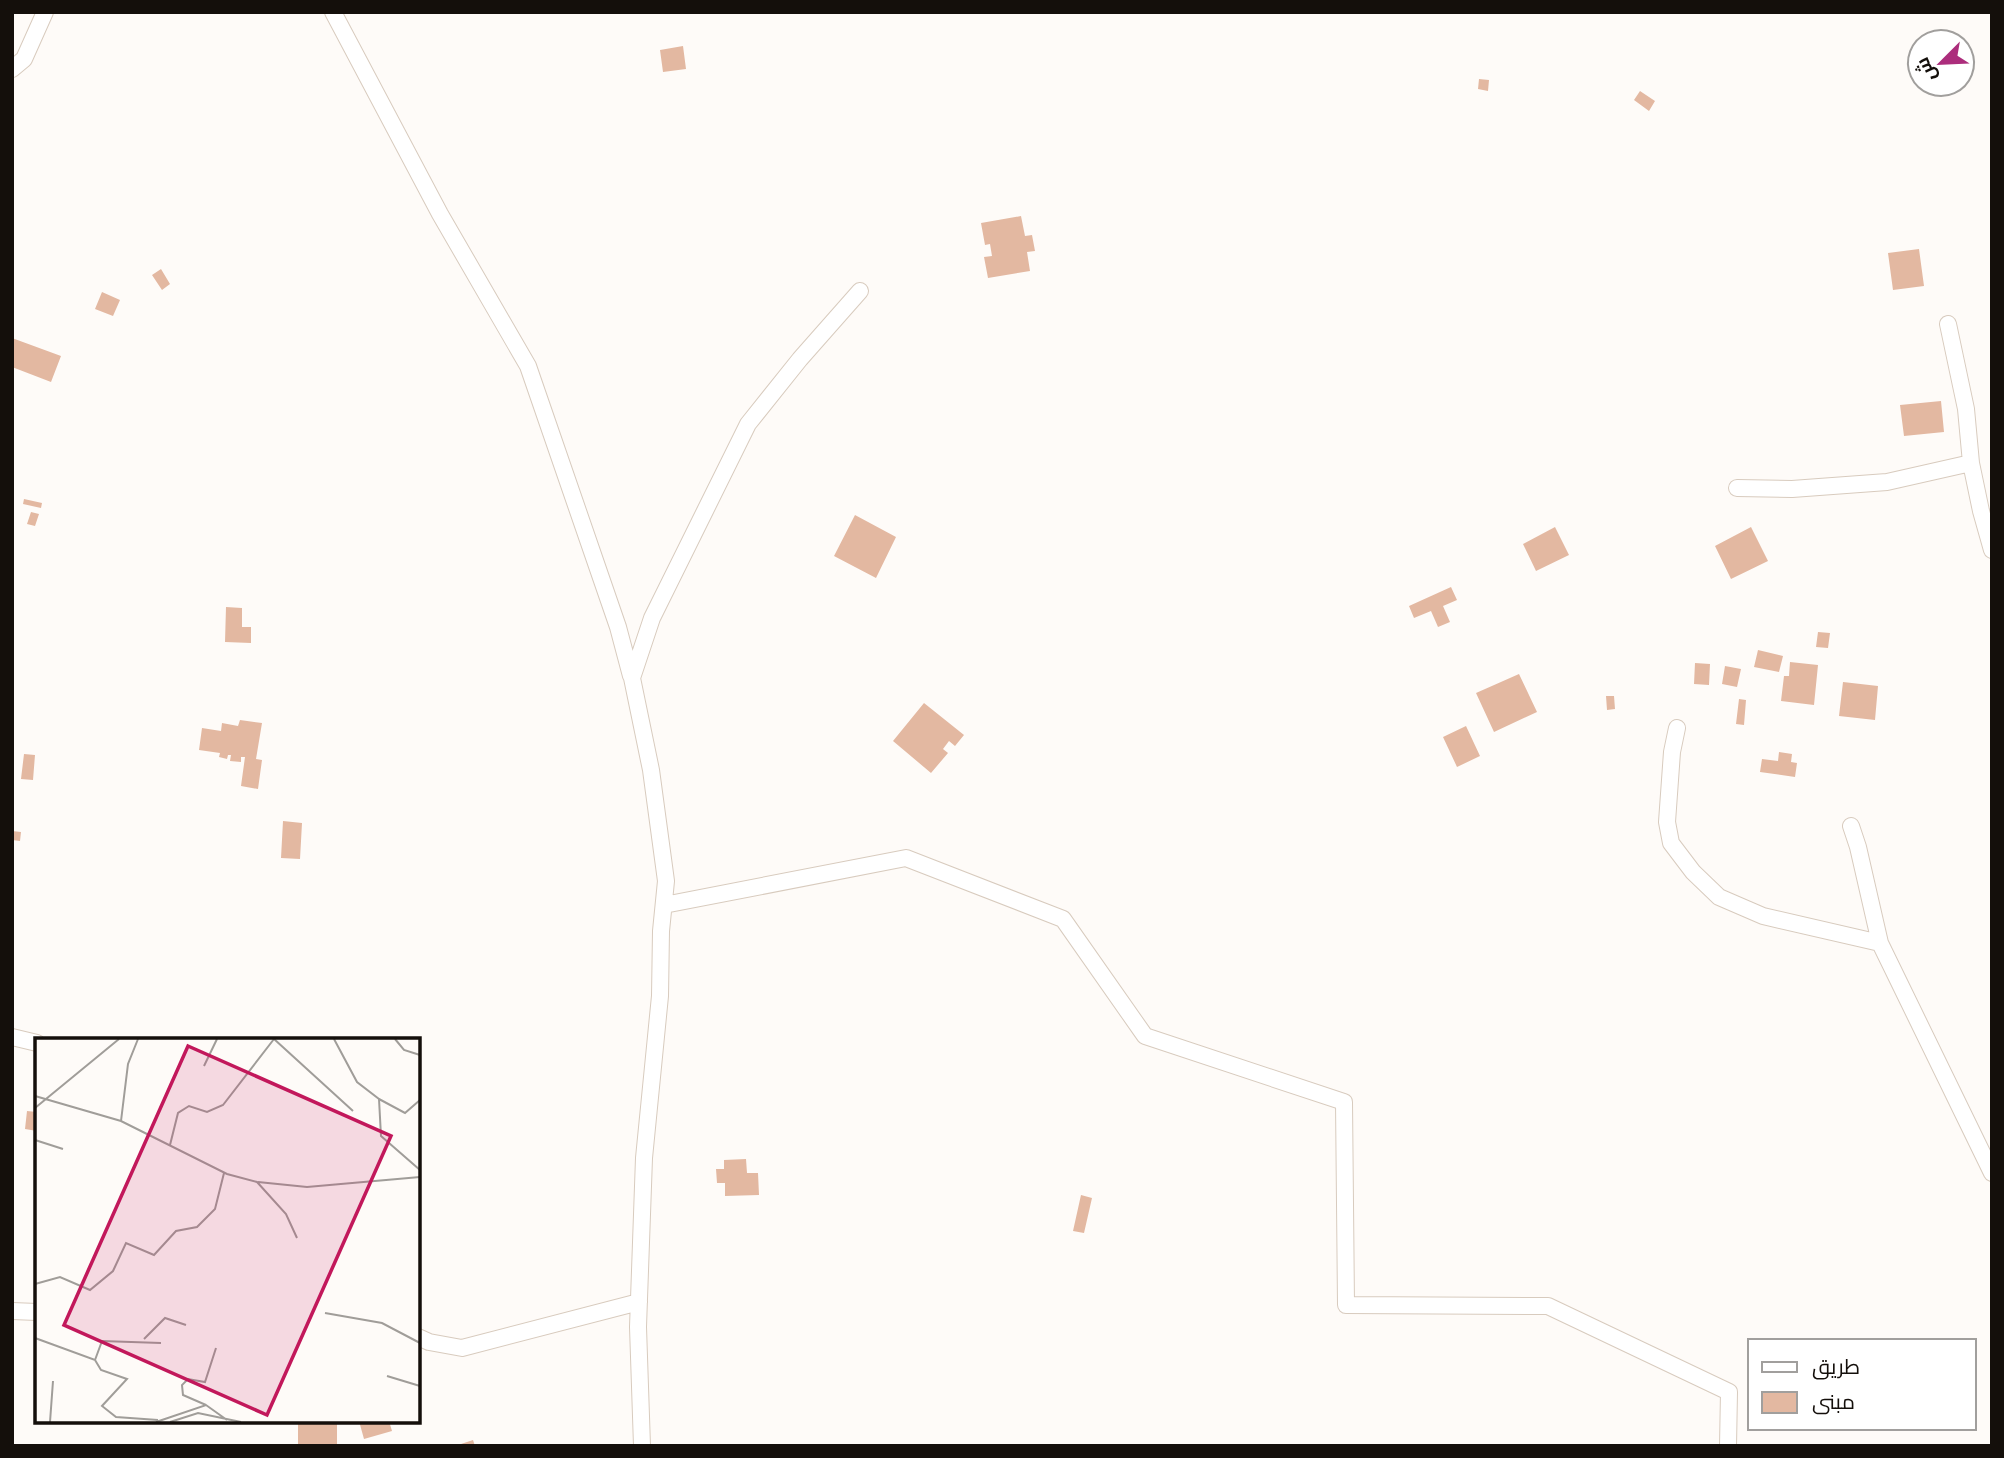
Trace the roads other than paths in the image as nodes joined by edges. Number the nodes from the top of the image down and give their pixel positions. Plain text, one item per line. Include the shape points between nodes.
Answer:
1 (44, 12) edge
2 (333, 12) edge
3 (12, 69) edge
4 (860, 291) dead end
5 (1948, 324) dead end
6 (1972, 463) junction
7 (1737, 488) dead end
8 (1992, 550) edge
9 (632, 678) junction
10 (1678, 728) dead end
11 (1851, 826) dead end
12 (664, 905) junction
13 (1880, 943) junction
14 (12, 1037) edge
15 (35, 1043) edge
16 (1992, 1173) edge
17 (639, 1302) junction
18 (12, 1311) edge
19 (35, 1312) edge
20 (420, 1337) edge
21 (642, 1446) edge
22 (1728, 1446) edge

1 - 3 street via 24,59
2 - 9 street via 440,214 528,366
4 - 9 street via 748,424 652,618
5 - 6 street
6 - 7 street via 1887,481 1792,489
6 - 8 street
9 - 12 street via 651,771 666,881
10 - 13 street via 1667,821 1671,843 1693,872 1719,897 1763,916
11 - 13 street
12 - 17 street via 660,996 643,1158
12 - 22 street via 906,859 1063,919 1145,1036 1344,1102 1346,1304 1548,1306 1729,1392
13 - 16 street
14 - 15 street
17 - 20 street via 462,1348
17 - 21 street
18 - 19 street

